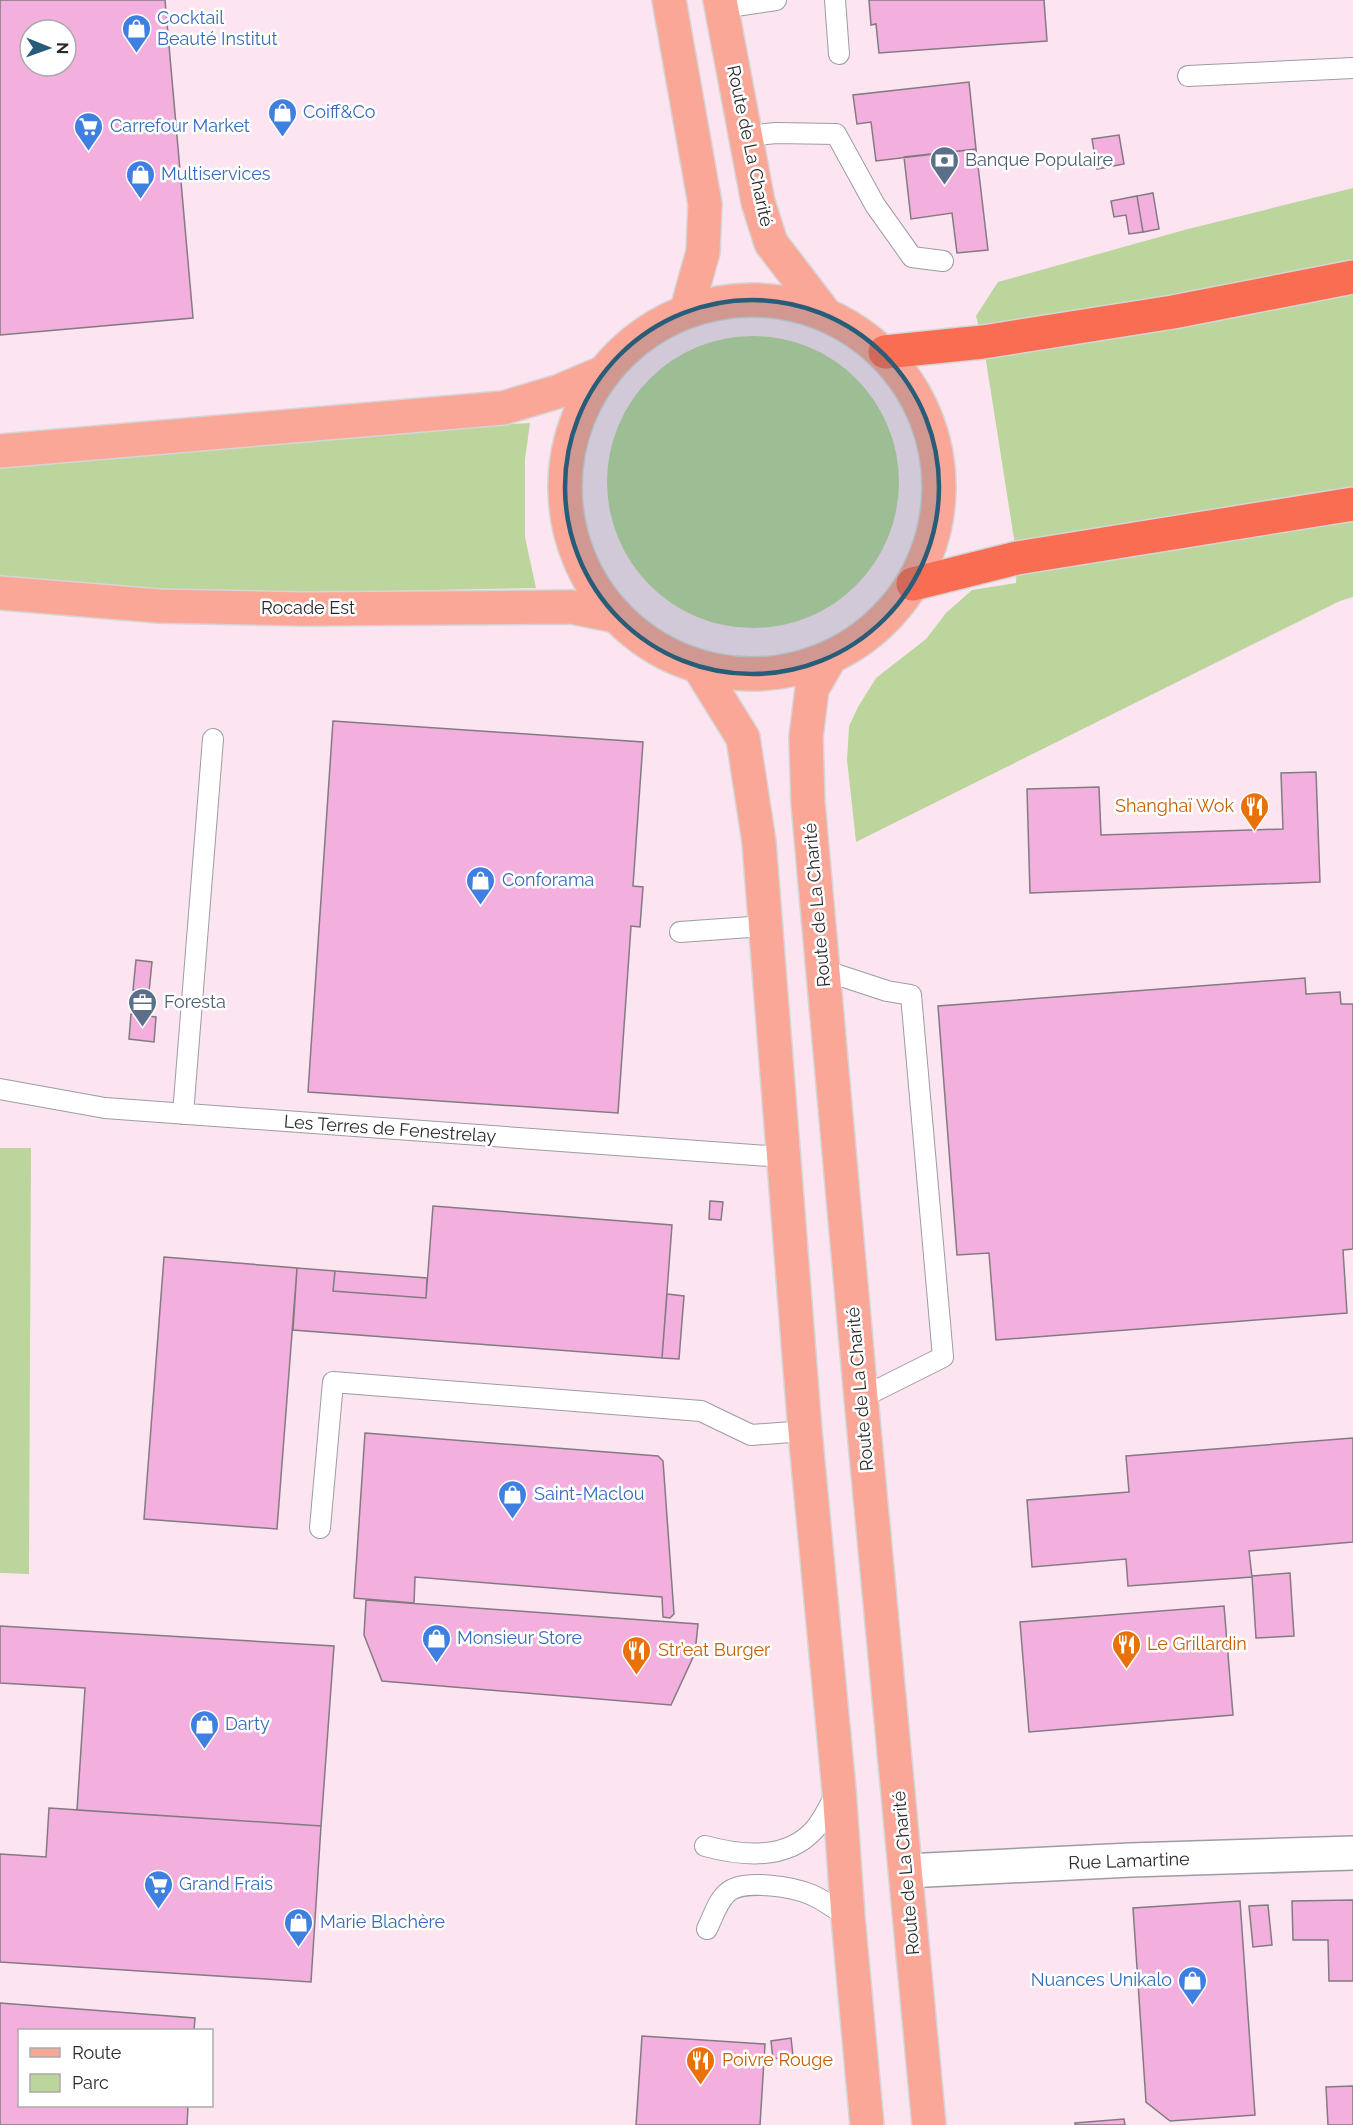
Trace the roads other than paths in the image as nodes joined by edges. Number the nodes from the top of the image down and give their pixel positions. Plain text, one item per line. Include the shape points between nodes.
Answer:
1 (669, 0) edge
2 (776, 0) edge
3 (835, 0) edge
4 (721, 4) edge
5 (839, 54) dead end
6 (1353, 68) edge
7 (1188, 76) dead end
8 (746, 136) junction
9 (942, 261) dead end
10 (1353, 277) edge
11 (687, 309) junction
12 (823, 311) junction
13 (885, 352) junction
14 (602, 373) junction
15 (0, 451) edge
16 (1353, 504) edge
17 (914, 584) junction
18 (0, 593) edge
19 (616, 616) junction
20 (830, 658) junction
21 (699, 667) junction
22 (213, 739) dead end
23 (765, 926) junction
24 (680, 932) dead end
25 (823, 970) junction
26 (0, 1089) edge
27 (183, 1114) junction
28 (782, 1157) junction
29 (861, 1398) junction
30 (805, 1431) junction
31 (320, 1528) dead end
32 (839, 1790) junction
33 (705, 1846) dead end
34 (1353, 1854) edge
35 (906, 1871) junction
36 (848, 1917) junction
37 (707, 1929) dead end
38 (867, 2125) edge
39 (928, 2125) edge

1 - 11 main road via 705,204 703,252
2 - 4 lane
3 - 5 lane
4 - 8 main road, Route de La Charité
6 - 7 lane
8 - 9 lane via 836,134 875,205 912,257
8 - 12 main road, Route de La Charité via 758,202 771,243
10 - 13 highway via 1162,314 983,342
11 - 12 main road via 755,297
11 - 14 main road via 640,335
12 - 13 main road
13 - 17 main road via 921,403 939,463 937,525
14 - 15 main road via 503,408
14 - 19 main road via 577,419 565,471 568,523 585,573
16 - 17 highway via 1017,558
17 - 20 main road via 877,627
18 - 19 main road, Rocade Est via 170,606 572,607
19 - 21 main road via 655,647
20 - 21 main road via 788,672 743,675
20 - 25 main road, Route de La Charité via 812,689 806,737
21 - 23 main road via 743,738 759,842
22 - 27 lane
23 - 24 lane
23 - 28 main road
25 - 29 main road, Route de La Charité
25 - 29 lane via 887,992 911,995 943,1357
26 - 27 lane, Les Terres de Fenestrelay via 105,1108
27 - 28 lane, Les Terres de Fenestrelay
28 - 30 main road
29 - 35 main road, Route de La Charité
30 - 31 lane via 751,1435 701,1411 333,1382
30 - 32 main road
32 - 33 lane via 816,1828 801,1843 784,1851 743,1854
32 - 36 main road
34 - 35 street, Rue Lamartine
35 - 39 main road, Route de La Charité
36 - 37 lane via 811,1894 769,1885 743,1886 728,1891
36 - 38 main road

